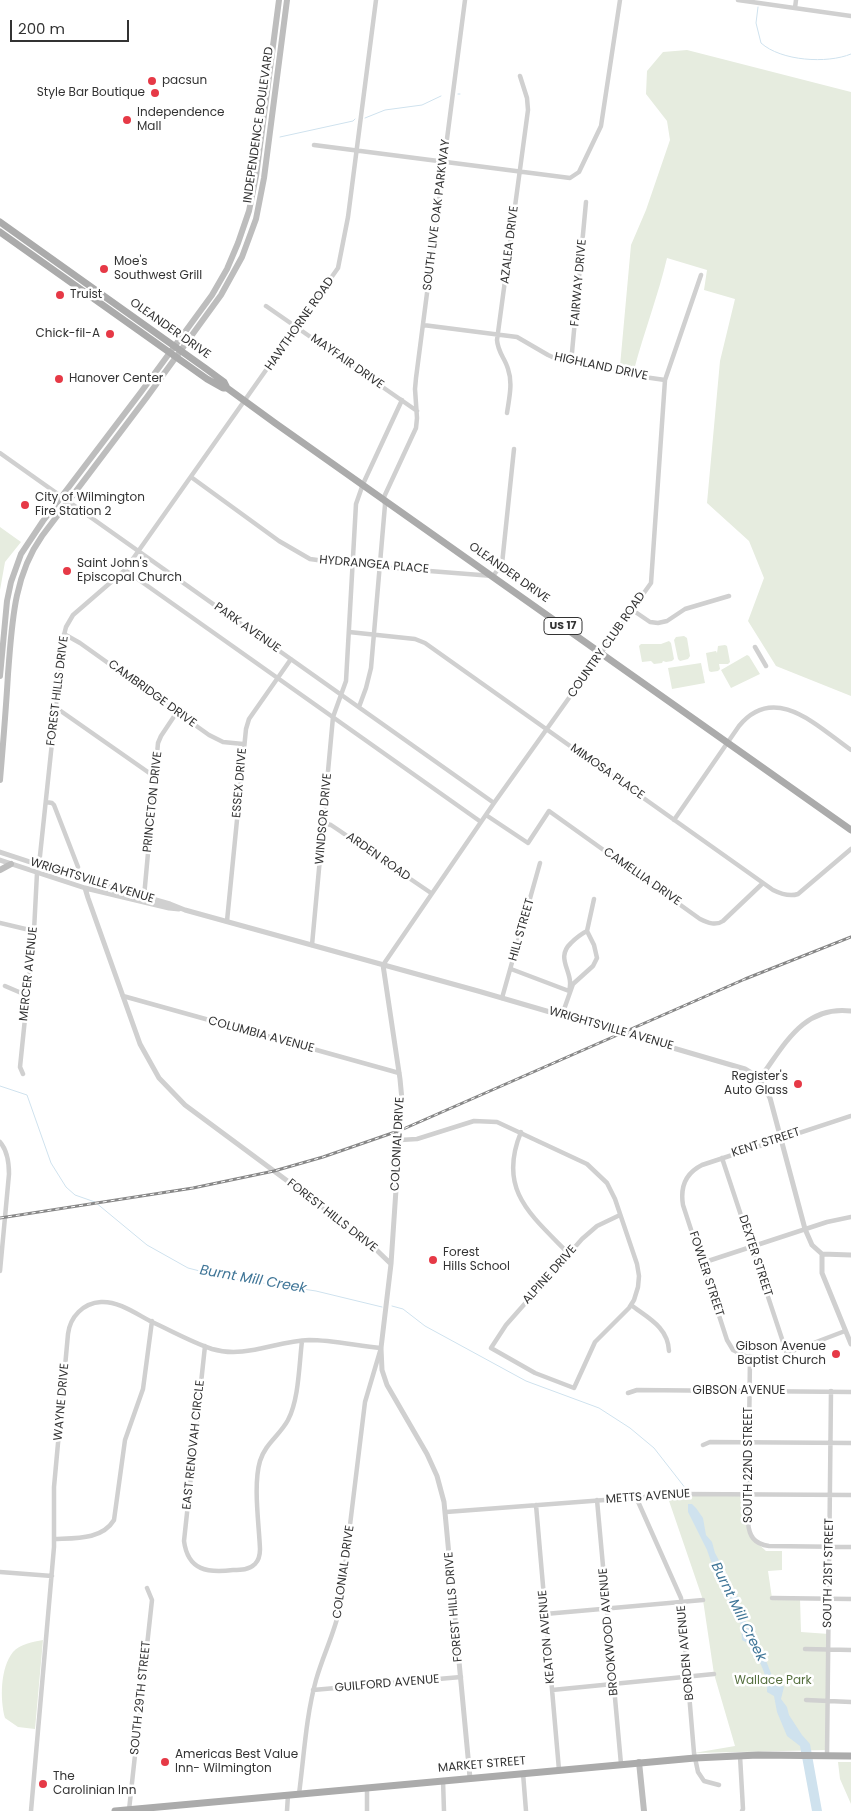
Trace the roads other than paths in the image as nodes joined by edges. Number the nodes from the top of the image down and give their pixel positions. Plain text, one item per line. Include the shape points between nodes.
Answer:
1 (279, 0) edge
2 (287, 0) edge
3 (376, 0) edge
4 (465, 0) edge
5 (620, 0) edge
6 (738, 0) edge
7 (796, 0) edge
8 (795, 8) junction
9 (851, 16) edge
10 (520, 76) dead end
11 (262, 134) junction
12 (314, 144) dead end
13 (357, 150) junction
14 (444, 161) junction
15 (520, 172) junction
16 (264, 178) junction
17 (586, 202) dead end
18 (0, 222) edge
19 (0, 232) edge
20 (701, 275) dead end
21 (266, 306) dead end
22 (424, 325) junction
23 (297, 328) junction
24 (498, 334) junction
25 (175, 351) junction
26 (571, 363) junction
27 (665, 380) junction
28 (402, 400) junction
29 (245, 401) junction
30 (417, 411) junction
31 (507, 413) dead end
32 (514, 449) dead end
33 (0, 453) edge
34 (191, 477) junction
35 (363, 484) junction
36 (61, 496) junction
37 (384, 499) junction
38 (68, 501) junction
39 (139, 552) junction
40 (353, 565) junction
41 (379, 566) junction
42 (125, 570) junction
43 (493, 576) junction
44 (729, 596) dead end
45 (631, 609) junction
46 (349, 632) junction
47 (64, 634) junction
48 (374, 635) junction
49 (755, 646) dead end
50 (601, 653) junction
51 (291, 659) junction
52 (766, 666) dead end
53 (0, 676) edge
54 (277, 677) junction
55 (342, 694) junction
56 (56, 707) junction
57 (359, 708) junction
58 (177, 712) junction
59 (333, 717) junction
60 (547, 729) junction
61 (728, 742) junction
62 (244, 744) junction
63 (851, 750) edge
64 (155, 777) junction
65 (0, 780) edge
66 (46, 802) junction
67 (494, 803) junction
68 (486, 816) junction
69 (674, 820) junction
70 (480, 822) junction
71 (323, 823) junction
72 (851, 830) edge
73 (851, 849) edge
74 (0, 852) edge
75 (0, 860) edge
76 (540, 862) dead end
77 (11, 864) junction
78 (39, 865) junction
79 (78, 867) dead end
80 (0, 870) edge
81 (38, 873) junction
82 (763, 883) junction
83 (86, 888) junction
84 (430, 893) junction
85 (144, 897) junction
86 (594, 899) dead end
87 (185, 910) junction
88 (226, 921) junction
89 (0, 922) edge
90 (587, 931) junction
91 (34, 932) junction
92 (312, 945) junction
93 (383, 965) junction
94 (511, 969) junction
95 (5, 986) dead end
96 (569, 991) junction
97 (26, 995) junction
98 (123, 996) junction
99 (502, 998) junction
100 (851, 1011) edge
101 (562, 1015) junction
102 (399, 1073) junction
103 (23, 1074) dead end
104 (760, 1078) junction
105 (851, 1116) edge
106 (521, 1132) junction
107 (782, 1138) junction
108 (400, 1140) junction
109 (0, 1142) edge
110 (0, 1149) edge
111 (5, 1153) junction
112 (722, 1158) junction
113 (686, 1180) joint
114 (620, 1216) junction
115 (851, 1217) edge
116 (805, 1229) junction
117 (752, 1247) junction
118 (569, 1254) junction
119 (822, 1254) junction
120 (851, 1255) edge
121 (702, 1263) junction
122 (391, 1264) junction
123 (0, 1271) edge
124 (631, 1305) junction
125 (152, 1322) junction
126 (845, 1331) junction
127 (302, 1341) junction
128 (851, 1344) edge
129 (205, 1346) junction
130 (381, 1348) junction
131 (670, 1351) dead end
132 (787, 1354) junction
133 (750, 1356) junction
134 (750, 1391) junction
135 (830, 1391) junction
136 (851, 1392) edge
137 (628, 1393) dead end
138 (749, 1443) junction
139 (830, 1443) junction
140 (851, 1443) edge
141 (703, 1445) dead end
142 (749, 1494) junction
143 (830, 1495) junction
144 (851, 1495) edge
145 (636, 1497) junction
146 (597, 1500) junction
147 (536, 1505) junction
148 (446, 1512) junction
149 (54, 1539) junction
150 (829, 1547) junction
151 (851, 1547) edge
152 (0, 1572) edge
153 (52, 1576) junction
154 (147, 1588) dead end
155 (772, 1598) dead end
156 (829, 1598) junction
157 (851, 1598) edge
158 (703, 1600) dead end
159 (682, 1602) junction
160 (607, 1608) junction
161 (545, 1614) junction
162 (804, 1649) dead end
163 (828, 1650) junction
164 (851, 1650) edge
165 (714, 1674) dead end
166 (461, 1677) junction
167 (688, 1677) junction
168 (614, 1684) junction
169 (313, 1690) junction
170 (552, 1690) junction
171 (806, 1700) dead end
172 (828, 1702) junction
173 (851, 1702) edge
174 (740, 1756) junction
175 (827, 1756) junction
176 (851, 1756) edge
177 (695, 1758) junction
178 (639, 1762) junction
179 (621, 1764) junction
180 (558, 1770) junction
181 (524, 1773) junction
182 (470, 1778) junction
183 (443, 1780) junction
184 (719, 1785) dead end
185 (367, 1788) junction
186 (299, 1794) junction
187 (288, 1795) junction
188 (129, 1810) edge
189 (144, 1810) edge
190 (31, 1811) edge
191 (115, 1811) edge
192 (287, 1811) edge
193 (367, 1811) edge
194 (444, 1811) edge
195 (526, 1811) edge
196 (644, 1811) edge
197 (742, 1811) edge

1 - 11 main road, INDEPENDENCE BOULEVARD
2 - 16 main road, INDEPENDENCE BOULEVARD
3 - 13 street, HAWTHORNE ROAD
4 - 14 street, SOUTH LIVE OAK PARKWAY
5 - 15 street via 601,126 579,172 570,178
6 - 8 street
7 - 8 street
8 - 9 street
10 - 15 street, AZALEA DRIVE via 528,110
11 - 16 main road via 265,140
11 - 25 main road, INDEPENDENCE BOULEVARD via 252,199 238,243 215,290
12 - 13 street
13 - 14 street
13 - 23 street, HAWTHORNE ROAD via 340,263
14 - 15 street
14 - 22 street, SOUTH LIVE OAK PARKWAY
15 - 24 street, AZALEA DRIVE
16 - 25 main road, INDEPENDENCE BOULEVARD via 256,219 234,272 221,295
17 - 26 street, FAIRWAY DRIVE
18 - 25 main road, OLEANDER DRIVE / US 17
19 - 25 main road, OLEANDER DRIVE / US 17
20 - 27 street, COUNTRY CLUB ROAD
21 - 23 street, MAYFAIR DRIVE
22 - 24 street, HIGHLAND DRIVE
22 - 30 street, SOUTH LIVE OAK PARKWAY via 416,383
23 - 28 street, MAYFAIR DRIVE
23 - 29 street, HAWTHORNE ROAD
24 - 26 street, HIGHLAND DRIVE via 517,337 553,358
24 - 31 street, AZALEA DRIVE via 500,353 511,381
25 - 29 main road, OLEANDER DRIVE / US 17
25 - 36 main road, INDEPENDENCE BOULEVARD
25 - 38 main road, INDEPENDENCE BOULEVARD
26 - 27 street, HIGHLAND DRIVE via 610,367 637,376
27 - 45 street, COUNTRY CLUB ROAD via 652,576 650,585
28 - 30 street
28 - 35 street, WINDSOR DRIVE
29 - 34 street, HAWTHORNE ROAD
29 - 35 main road, OLEANDER DRIVE / US 17
30 - 37 street, SOUTH LIVE OAK PARKWAY via 413,434
32 - 43 street via 502,564
33 - 36 street, PARK AVENUE
34 - 39 street, HAWTHORNE ROAD
34 - 40 street, HYDRANGEA PLACE via 300,554 310,559
35 - 37 main road, OLEANDER DRIVE / US 17
35 - 40 street, WINDSOR DRIVE via 356,504
36 - 38 street, PARK AVENUE
36 - 53 main road, INDEPENDENCE BOULEVARD via 21,554 14,573 6,613
37 - 41 street, SOUTH LIVE OAK PARKWAY
37 - 43 main road, OLEANDER DRIVE / US 17
38 - 39 street, PARK AVENUE
38 - 65 main road, INDEPENDENCE BOULEVARD via 35,545 18,587 12,619
39 - 42 street, FOREST HILLS DRIVE
39 - 51 street, PARK AVENUE
40 - 41 street, HYDRANGEA PLACE
40 - 46 street, WINDSOR DRIVE
41 - 43 street, HYDRANGEA PLACE
41 - 48 street, SOUTH LIVE OAK PARKWAY
42 - 47 street, FOREST HILLS DRIVE via 72,615
42 - 54 street, PARK AVENUE
43 - 50 main road, OLEANDER DRIVE / US 17
44 - 45 street via 686,609 658,624
45 - 50 street, COUNTRY CLUB ROAD
46 - 48 street, MIMOSA PLACE
46 - 55 street, WINDSOR DRIVE via 346,681
47 - 56 street, FOREST HILLS DRIVE
47 - 58 street, CAMBRIDGE DRIVE
48 - 57 street, SOUTH LIVE OAK PARKWAY via 370,674
48 - 60 street, MIMOSA PLACE via 422,641
49 - 52 street
50 - 60 street, COUNTRY CLUB ROAD
50 - 61 main road, OLEANDER DRIVE / US 17
51 - 54 street, ESSEX DRIVE
51 - 55 street, PARK AVENUE
54 - 59 street, PARK AVENUE
54 - 62 street, ESSEX DRIVE via 249,720
55 - 57 street, PARK AVENUE
55 - 59 street, WINDSOR DRIVE
56 - 64 street
56 - 66 street, FOREST HILLS DRIVE
57 - 67 street, PARK AVENUE
58 - 62 street, CAMBRIDGE DRIVE via 218,740
58 - 64 street, PRINCETON DRIVE via 160,739
59 - 70 street, PARK AVENUE
59 - 71 street, WINDSOR DRIVE
60 - 67 street, COUNTRY CLUB ROAD
60 - 69 street, MIMOSA PLACE
61 - 63 street via 751,714 780,707 797,713
61 - 69 street
61 - 72 main road, OLEANDER DRIVE / US 17
62 - 88 street, ESSEX DRIVE
64 - 85 street, PRINCETON DRIVE
66 - 78 street, FOREST HILLS DRIVE
66 - 79 street via 54,805
67 - 68 street, COUNTRY CLUB ROAD
68 - 70 street, COUNTRY CLUB ROAD
68 - 82 street, CAMELLIA DRIVE via 528,843 549,812 700,919 712,924 723,922
69 - 82 street, MIMOSA PLACE
70 - 84 street, COUNTRY CLUB ROAD
71 - 84 street, ARDEN ROAD via 332,825
71 - 92 street, WINDSOR DRIVE
73 - 82 street, MIMOSA PLACE via 798,894 781,894
74 - 78 street, WRIGHTSVILLE AVENUE
75 - 77 street, WRIGHTSVILLE AVENUE
76 - 94 street, HILL STREET
77 - 80 main road
77 - 81 street, WRIGHTSVILLE AVENUE
78 - 85 street, WRIGHTSVILLE AVENUE
81 - 83 street, WRIGHTSVILLE AVENUE
81 - 91 street, MERCER AVENUE
83 - 87 street, WRIGHTSVILLE AVENUE
83 - 98 street, FOREST HILLS DRIVE
84 - 93 street, COUNTRY CLUB ROAD
85 - 87 street, WRIGHTSVILLE AVENUE
86 - 90 street
87 - 88 street, WRIGHTSVILLE AVENUE
88 - 92 street, WRIGHTSVILLE AVENUE
89 - 91 street
90 - 96 street via 564,952 571,984
90 - 96 street via 596,958
91 - 97 street, MERCER AVENUE
92 - 93 street, WRIGHTSVILLE AVENUE
93 - 99 street, WRIGHTSVILLE AVENUE
93 - 102 street, COLONIAL DRIVE
94 - 96 street
94 - 99 street, HILL STREET
95 - 97 street
96 - 101 street
97 - 103 street, MERCER AVENUE via 20,1067
98 - 102 street, COLUMBIA AVENUE
98 - 122 street, FOREST HILLS DRIVE via 143,1052 173,1094 363,1237
99 - 101 street, WRIGHTSVILLE AVENUE
100 - 104 street via 820,1014 802,1025
101 - 104 street, WRIGHTSVILLE AVENUE via 735,1065
102 - 108 street, COLONIAL DRIVE via 402,1100
104 - 107 street via 770,1098
105 - 107 street, KENT STREET
106 - 108 street via 497,1122 479,1121 417,1139
106 - 114 street via 594,1168 609,1186
106 - 118 street via 512,1166 517,1191 539,1223
107 - 112 street, KENT STREET
107 - 116 street
108 - 122 street, COLONIAL DRIVE
109 - 111 street
110 - 111 street
111 - 123 street via 9,1174
112 - 113 street, KENT STREET via 698,1167
112 - 117 street, DEXTER STREET
113 - 121 street, FOWLER STREET via 682,1201
114 - 118 street, ALPINE DRIVE via 597,1226
114 - 124 street via 639,1276
115 - 116 street
116 - 117 street
116 - 119 street via 812,1245
117 - 121 street
117 - 132 street, DEXTER STREET
118 - 124 street, ALPINE DRIVE via 506,1325 490,1348 535,1373 574,1388 595,1342
119 - 120 street
119 - 126 street via 822,1273
121 - 133 street, FOWLER STREET via 730,1345 738,1353
122 - 130 street, FOREST HILLS DRIVE
124 - 131 street via 661,1327
125 - 129 street, WAYNE DRIVE
125 - 149 street via 143,1388 125,1440 114,1520 100,1534
125 - 149 street, WAYNE DRIVE via 117,1305 101,1302 81,1310 69,1326 54,1487
126 - 128 street
126 - 132 street
127 - 129 street, WAYNE DRIVE via 235,1353
127 - 129 street, EAST RENOVAH CIRCLE via 293,1410 263,1453 258,1468 258,1560 247,1569 223,1572 201,1568 190,1560 184,1544
127 - 130 street, WAYNE DRIVE
130 - 148 street, FOREST HILLS DRIVE via 386,1381 430,1460
130 - 169 street, COLONIAL DRIVE via 365,1402 338,1617
132 - 133 street via 776,1360
133 - 134 street, SOUTH 22ND STREET
134 - 135 street, GIBSON AVENUE
134 - 137 street, GIBSON AVENUE via 637,1390
134 - 138 street, SOUTH 22ND STREET
135 - 136 street, GIBSON AVENUE
135 - 139 street, SOUTH 21ST STREET
138 - 139 street
138 - 141 street via 710,1442
138 - 142 street, SOUTH 22ND STREET
139 - 140 street
139 - 143 street, SOUTH 21ST STREET
142 - 143 street, METTS AVENUE
142 - 145 street, METTS AVENUE
142 - 150 street, SOUTH 22ND STREET via 748,1528 759,1544
143 - 144 street, METTS AVENUE
143 - 150 street, SOUTH 21ST STREET
145 - 146 street, METTS AVENUE
145 - 159 street, BORDEN AVENUE
146 - 147 street, METTS AVENUE
146 - 160 street, BROOKWOOD AVENUE
147 - 148 street, METTS AVENUE
147 - 161 street, KEATON AVENUE
148 - 166 street, FOREST HILLS DRIVE
149 - 153 street, WAYNE DRIVE
150 - 151 street
150 - 156 street, SOUTH 21ST STREET
152 - 153 street
153 - 190 street, WAYNE DRIVE
154 - 188 street, SOUTH 29TH STREET via 152,1600
155 - 156 street
156 - 157 street
156 - 163 street, SOUTH 21ST STREET
158 - 159 street
159 - 160 street
159 - 167 street, BORDEN AVENUE
160 - 161 street
160 - 168 street, BROOKWOOD AVENUE
161 - 170 street, KEATON AVENUE
162 - 163 street
163 - 164 street
163 - 172 street, SOUTH 21ST STREET
165 - 167 street
166 - 169 street, GUILFORD AVENUE
166 - 182 street, FOREST HILLS DRIVE
167 - 168 street
167 - 177 street, BORDEN AVENUE
168 - 170 street
168 - 179 street, BROOKWOOD AVENUE
169 - 186 street, COLONIAL DRIVE
170 - 180 street, KEATON AVENUE
171 - 172 street
172 - 173 street
172 - 175 street, SOUTH 21ST STREET
174 - 175 main road, MARKET STREET
174 - 177 main road, MARKET STREET
174 - 197 street
175 - 176 main road, MARKET STREET
177 - 178 main road, MARKET STREET
177 - 184 street, BORDEN AVENUE via 704,1781
178 - 179 main road, MARKET STREET
178 - 196 main road
179 - 180 main road, MARKET STREET
180 - 181 main road, MARKET STREET
181 - 182 main road, MARKET STREET
181 - 195 street
182 - 183 main road, MARKET STREET
183 - 185 main road, MARKET STREET
183 - 194 street
185 - 186 main road, MARKET STREET
185 - 193 street
186 - 187 main road, MARKET STREET
187 - 189 main road, MARKET STREET
187 - 192 street
188 - 189 main road, MARKET STREET
188 - 191 main road, MARKET STREET

